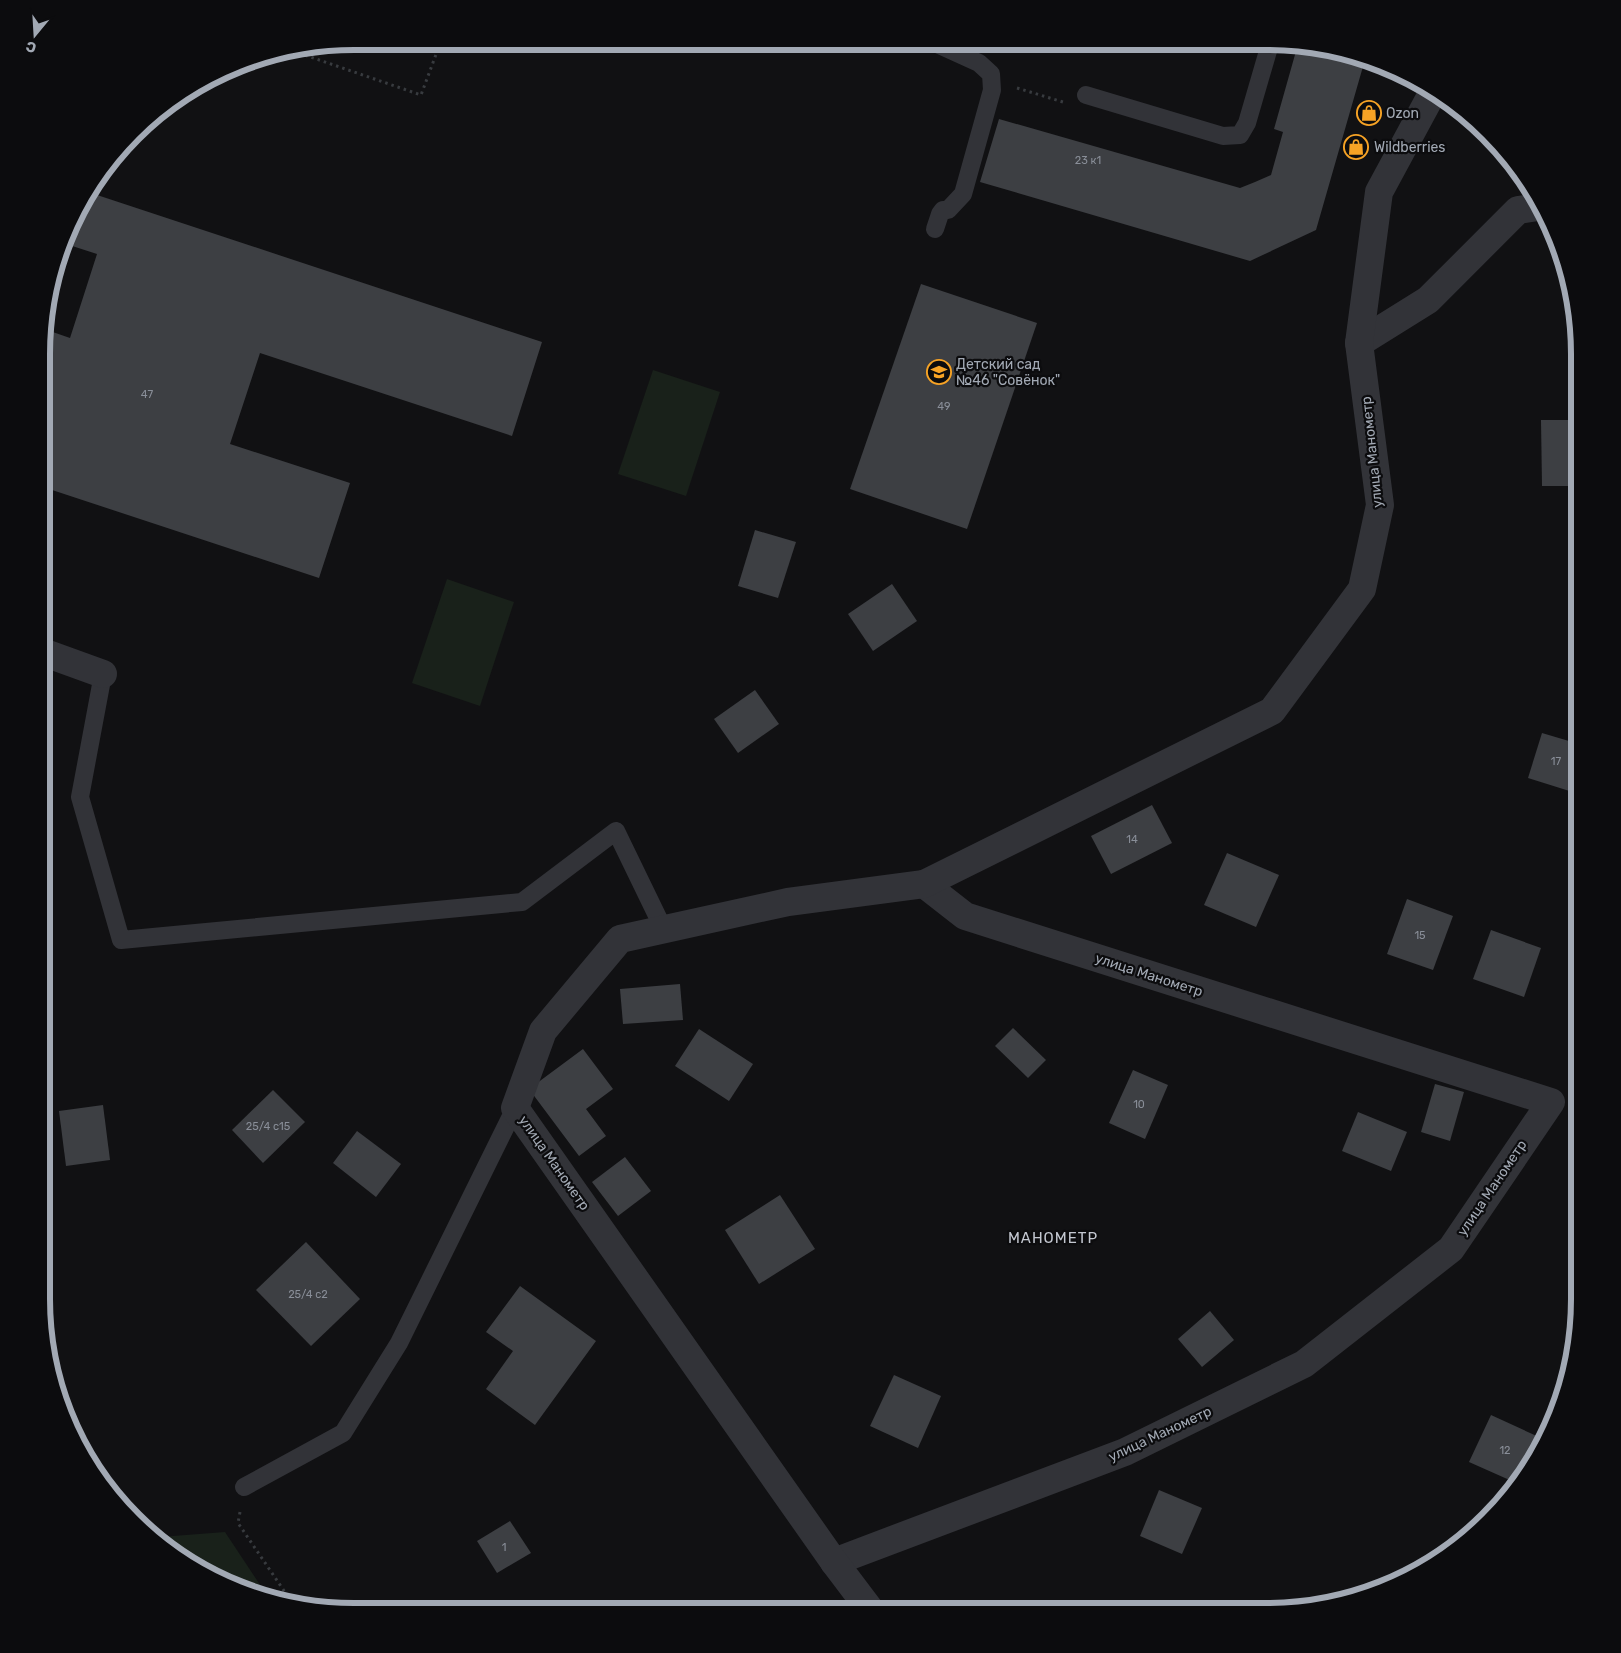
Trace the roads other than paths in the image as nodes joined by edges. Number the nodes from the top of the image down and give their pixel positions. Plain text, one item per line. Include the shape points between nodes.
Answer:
1 (951, 50) edge
2 (1268, 50) edge
3 (1086, 95) road end
4 (1430, 97) edge
5 (1533, 208) edge
6 (935, 230) dead end
7 (1359, 343) junction
8 (50, 655) edge
9 (102, 674) joint
10 (924, 884) junction
11 (664, 930) junction
12 (515, 1108) junction
13 (244, 1487) road end
14 (834, 1562) junction
15 (865, 1603) edge

1 - 6 lane via 980,63 991,74 992,90 963,194 948,210 943,210
2 - 3 lane via 1247,123 1240,135 1223,136
4 - 7 street, улица Манометр via 1379,192
5 - 7 street via 1518,210 1428,300
7 - 10 street, улица Манометр via 1380,505 1362,589 1272,711
8 - 9 street
9 - 11 lane via 80,797 121,940 522,902 616,831
10 - 11 street, улица Манометр via 788,902
10 - 14 street, улица Манометр via 965,916 1551,1102 1450,1249 1304,1364 1125,1452
11 - 12 street, улица Манометр via 620,939 543,1031
12 - 13 lane via 399,1343 342,1433
12 - 14 street, улица Манометр
14 - 15 street, улица Манометр

